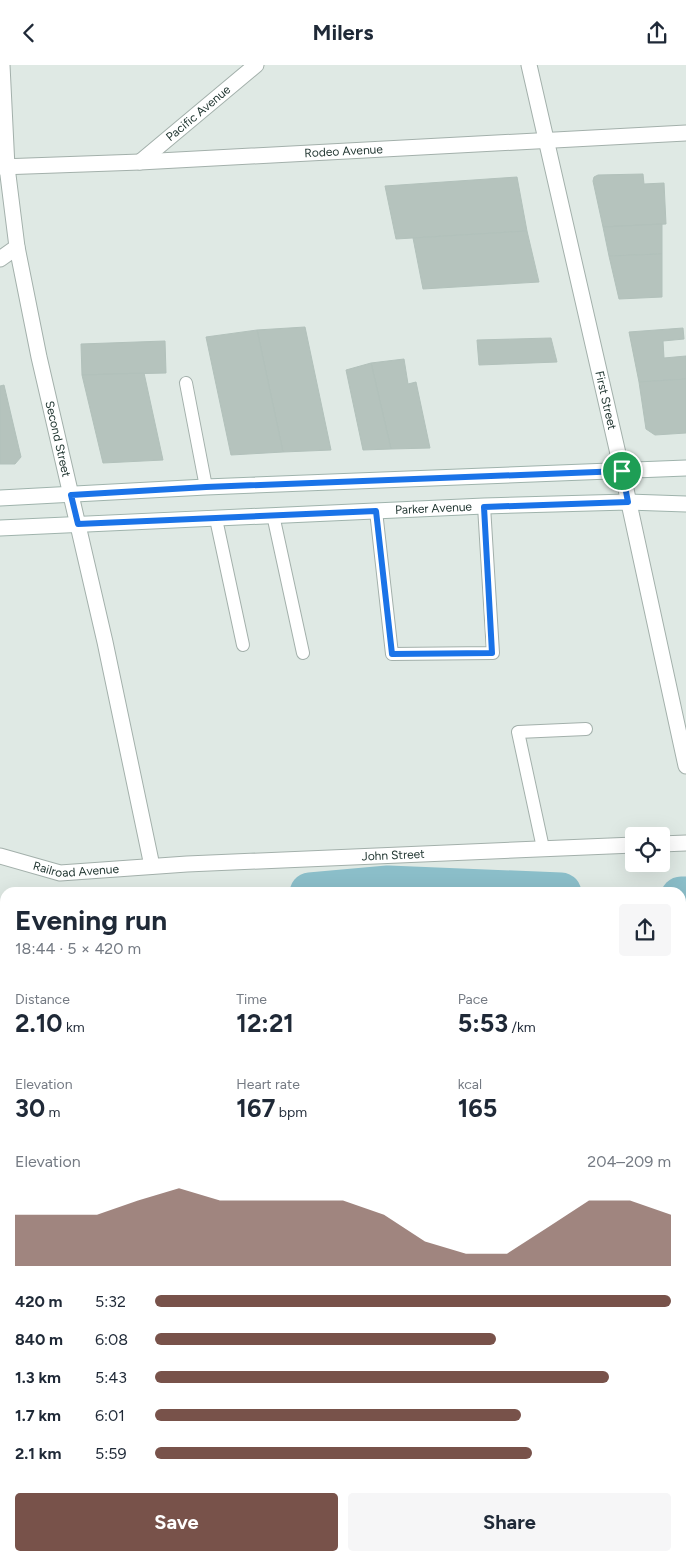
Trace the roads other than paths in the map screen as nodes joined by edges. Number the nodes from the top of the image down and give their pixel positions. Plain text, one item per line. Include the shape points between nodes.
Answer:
1 (2, 65) edge
2 (256, 65) edge
3 (530, 65) edge
4 (686, 133) edge
5 (546, 140) junction
6 (140, 162) junction
7 (3, 167) edge
8 (18, 247) junction
9 (0, 259) edge
10 (186, 383) dead end
11 (686, 469) edge
12 (622, 471) junction
13 (206, 487) junction
14 (71, 495) junction
15 (0, 498) edge
16 (628, 502) junction
17 (686, 504) edge
18 (484, 507) junction
19 (376, 511) junction
20 (273, 515) junction
21 (216, 519) junction
22 (78, 524) junction
23 (0, 527) edge
24 (243, 645) dead end
25 (304, 653) dead end
26 (586, 729) dead end
27 (686, 766) edge
28 (686, 843) edge
29 (670, 844) edge
30 (625, 845) edge
31 (544, 848) junction
32 (0, 856) edge
33 (152, 866) junction

1 - 7 street, Second Street
2 - 6 street, Pacific Avenue
3 - 5 street, First Street
4 - 5 street, Rodeo Avenue
5 - 6 street, Rodeo Avenue
5 - 12 street, First Street
6 - 7 street, Rodeo Avenue
7 - 8 street, Second Street
8 - 9 street
8 - 14 street, Second Street
10 - 13 lane
11 - 12 street
12 - 13 street
12 - 16 street, First Street
13 - 14 street
14 - 15 street
14 - 22 street, Second Street
16 - 17 street, Parker Avenue
16 - 18 street, Parker Avenue
16 - 27 street, First Street
18 - 19 street, Parker Avenue
18 - 19 lane via 492,653 392,654
19 - 20 street, Parker Avenue
20 - 21 street, Parker Avenue
20 - 25 lane
21 - 22 street, Parker Avenue
21 - 24 lane
22 - 23 street, Parker Avenue
22 - 33 street, Second Street
26 - 31 lane via 518,732
28 - 29 street
30 - 31 street, John Street
31 - 33 street, John Street
32 - 33 street, Railroad Avenue via 60,873

